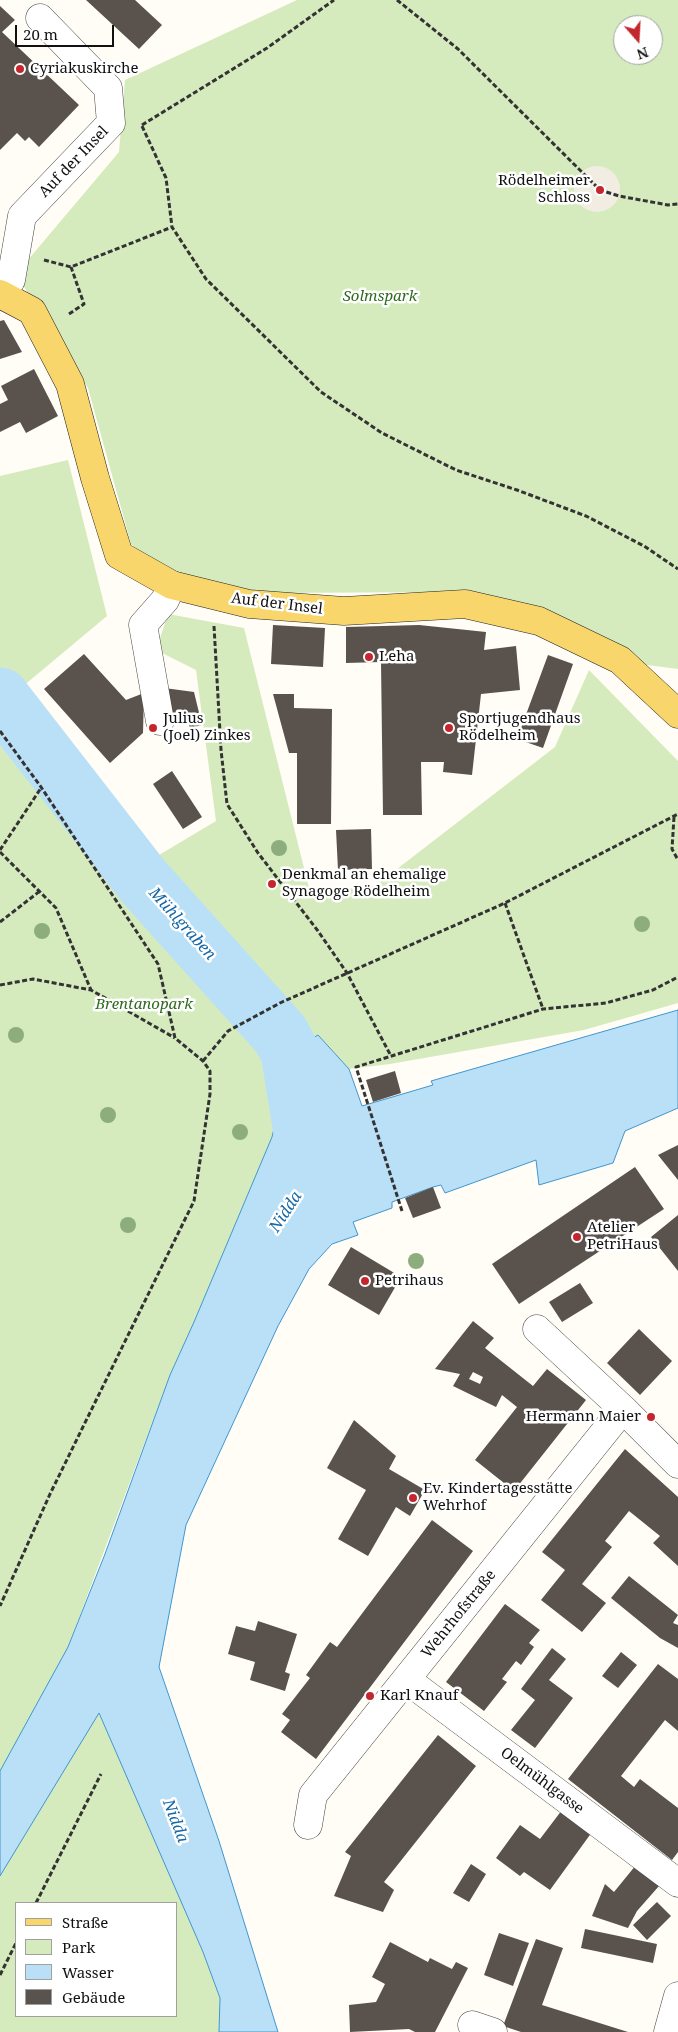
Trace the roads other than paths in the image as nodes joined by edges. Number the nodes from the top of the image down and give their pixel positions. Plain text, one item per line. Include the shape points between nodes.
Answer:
1 (40, 18) dead end
2 (0, 294) edge
3 (172, 585) junction
4 (678, 714) edge
5 (160, 721) dead end
6 (537, 1329) dead end
7 (622, 1409) junction
8 (678, 1464) edge
9 (407, 1680) junction
10 (308, 1825) dead end
11 (678, 1883) edge
12 (678, 1996) edge
13 (668, 2032) edge

1 - 2 street, Auf der Insel via 108,88 111,123 22,216 11,280
2 - 3 main road, Auf der Insel via 32,311 70,384 119,556
3 - 4 main road, Auf der Insel via 249,604 344,611 465,604 539,621 620,660
3 - 5 street via 165,600 144,625
6 - 7 street
7 - 8 street
7 - 9 street, Wehrhofstraße
9 - 10 street, Wehrhofstraße via 313,1795
9 - 11 street, Oelmühlgasse
12 - 13 street

